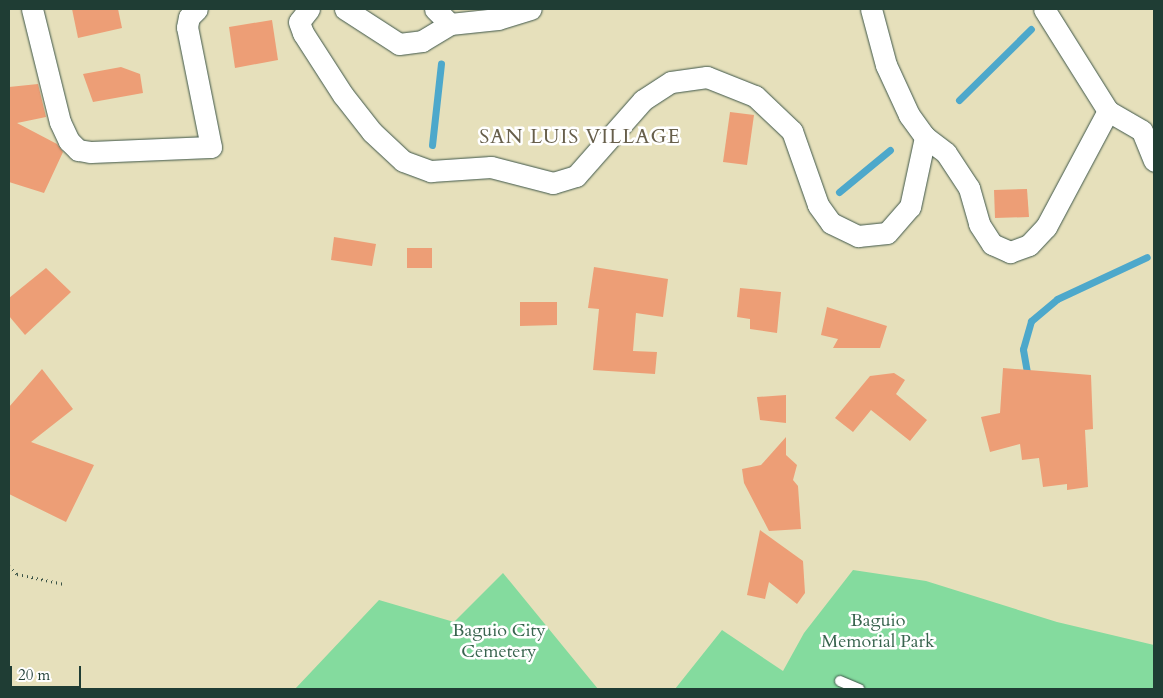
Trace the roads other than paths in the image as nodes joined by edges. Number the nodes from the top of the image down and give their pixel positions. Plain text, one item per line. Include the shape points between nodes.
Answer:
1 (32, 9) edge
2 (198, 9) edge
3 (309, 9) edge
4 (345, 9) edge
5 (435, 9) edge
6 (530, 9) edge
7 (871, 9) edge
8 (1044, 9) edge
9 (450, 24) junction
10 (1108, 111) junction
11 (925, 137) junction
12 (1154, 161) edge
13 (840, 681) dead end
14 (859, 689) edge

1 - 2 street via 60,122 69,141 78,150 90,152 212,147 187,27 189,17
3 - 11 street via 299,22 303,33 343,95 372,132 404,161 431,171 491,168 553,183 576,176 642,100 671,82 707,77 755,96 792,131 818,206 831,223 858,236 887,233 910,207
4 - 9 street via 399,44 422,41
5 - 9 street
6 - 9 street via 498,19
7 - 11 street via 886,65 908,115
8 - 10 street via 1089,74
10 - 11 street via 1046,227 1029,245 1010,252 992,244 979,224 969,188 946,153
10 - 12 street via 1142,131
13 - 14 lane

